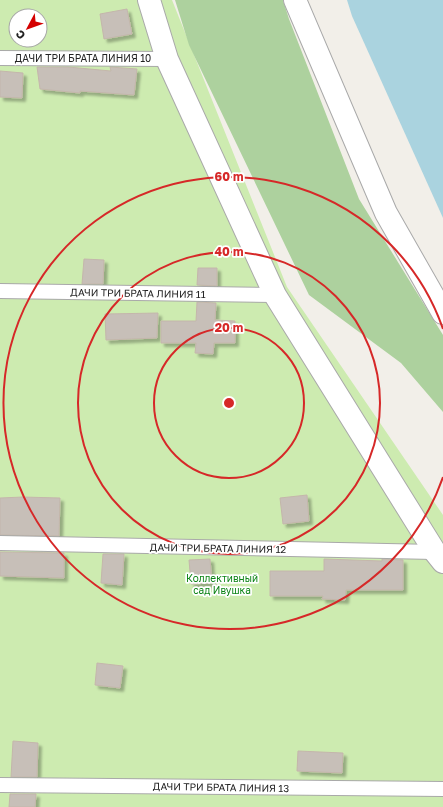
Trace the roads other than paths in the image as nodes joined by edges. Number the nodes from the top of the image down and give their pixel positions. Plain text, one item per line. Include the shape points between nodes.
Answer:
1 (149, 0) edge
2 (296, 0) edge
3 (0, 58) edge
4 (167, 59) junction
5 (0, 291) edge
6 (275, 295) junction
7 (443, 313) edge
8 (0, 543) edge
9 (439, 557) edge
10 (0, 785) edge
11 (443, 789) edge

1 - 4 street
2 - 7 street via 386,213
3 - 4 lane, ДАЧИ ТРИ БРАТА ЛИНИЯ 10
4 - 6 street
5 - 6 lane, ДАЧИ ТРИ БРАТА ЛИНИЯ 11
6 - 9 street
8 - 9 lane, ДАЧИ ТРИ БРАТА ЛИНИЯ 12
10 - 11 lane, ДАЧИ ТРИ БРАТА ЛИНИЯ 13

